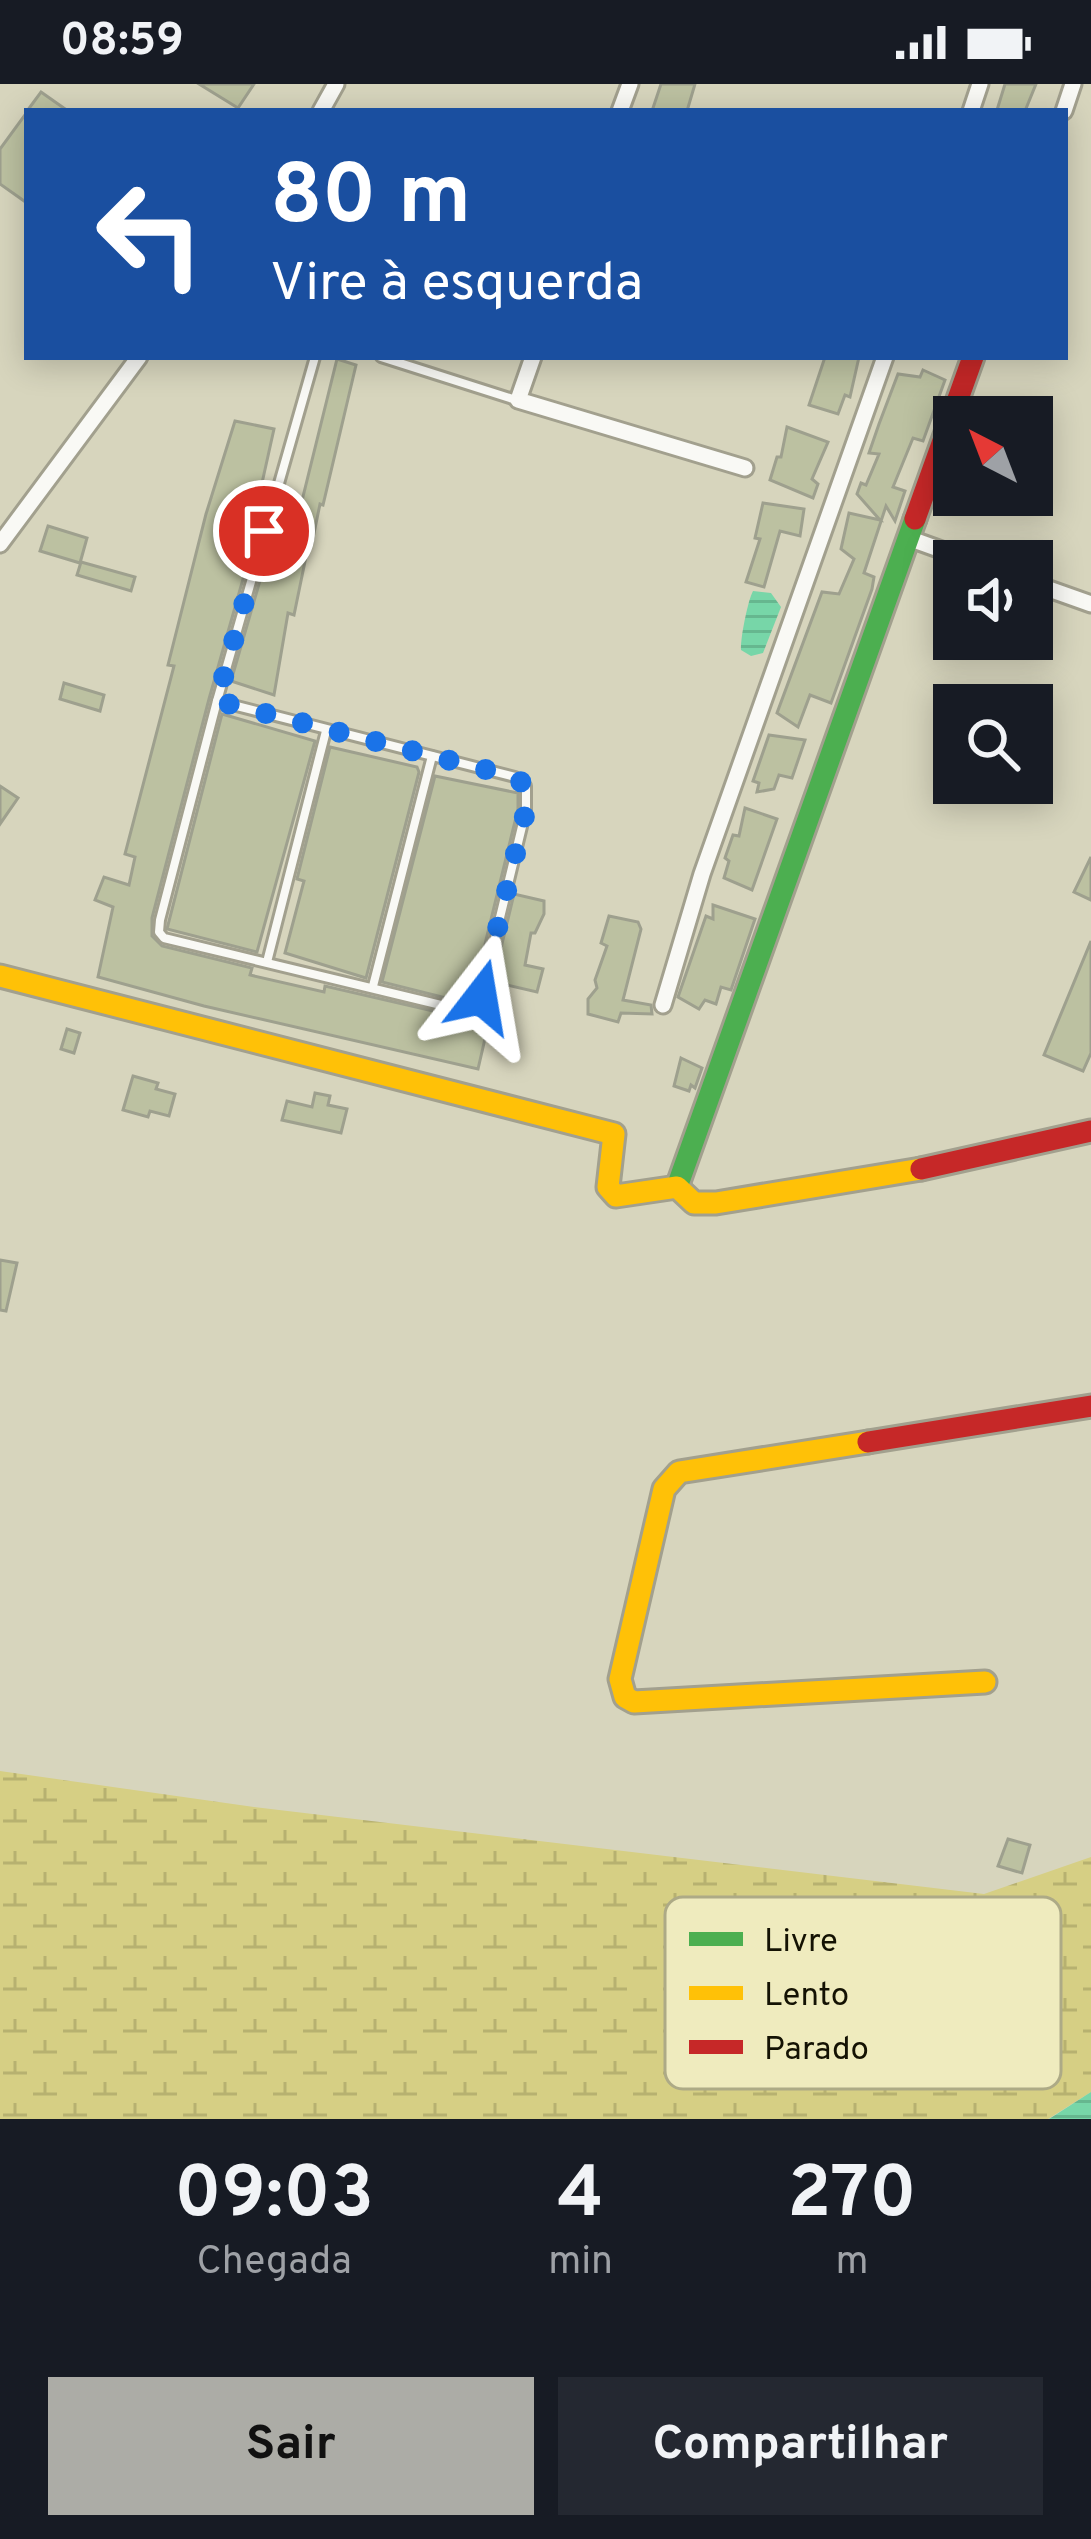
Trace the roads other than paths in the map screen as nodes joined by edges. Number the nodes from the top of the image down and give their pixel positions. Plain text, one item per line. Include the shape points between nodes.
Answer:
1 (138, 360) edge
2 (315, 360) edge
3 (391, 360) edge
4 (532, 360) edge
5 (884, 360) edge
6 (972, 360) edge
7 (518, 400) junction
8 (745, 468) dead end
9 (908, 538) junction
10 (0, 544) edge
11 (933, 547) edge
12 (1053, 590) edge
13 (1091, 604) edge
14 (217, 701) junction
15 (326, 731) junction
16 (432, 756) junction
17 (267, 962) junction
18 (0, 976) edge
19 (373, 986) junction
20 (663, 1005) dead end
21 (1091, 1131) edge
22 (677, 1187) junction
23 (1091, 1406) edge
24 (985, 1682) dead end

1 - 10 street
2 - 14 lane
3 - 7 lane
4 - 7 street
5 - 20 street
6 - 9 street
7 - 8 street
9 - 11 street
9 - 22 street
12 - 13 street
14 - 15 lane
14 - 17 lane via 159,932 179,944
15 - 16 lane
15 - 17 lane
16 - 19 lane
16 - 19 lane via 515,777 529,797 481,997 470,1012
17 - 19 lane
18 - 22 street via 614,1135 608,1187 616,1196
21 - 22 street via 954,1164 716,1203 694,1204
23 - 24 street via 703,1467 679,1472 664,1489 620,1679 625,1697

